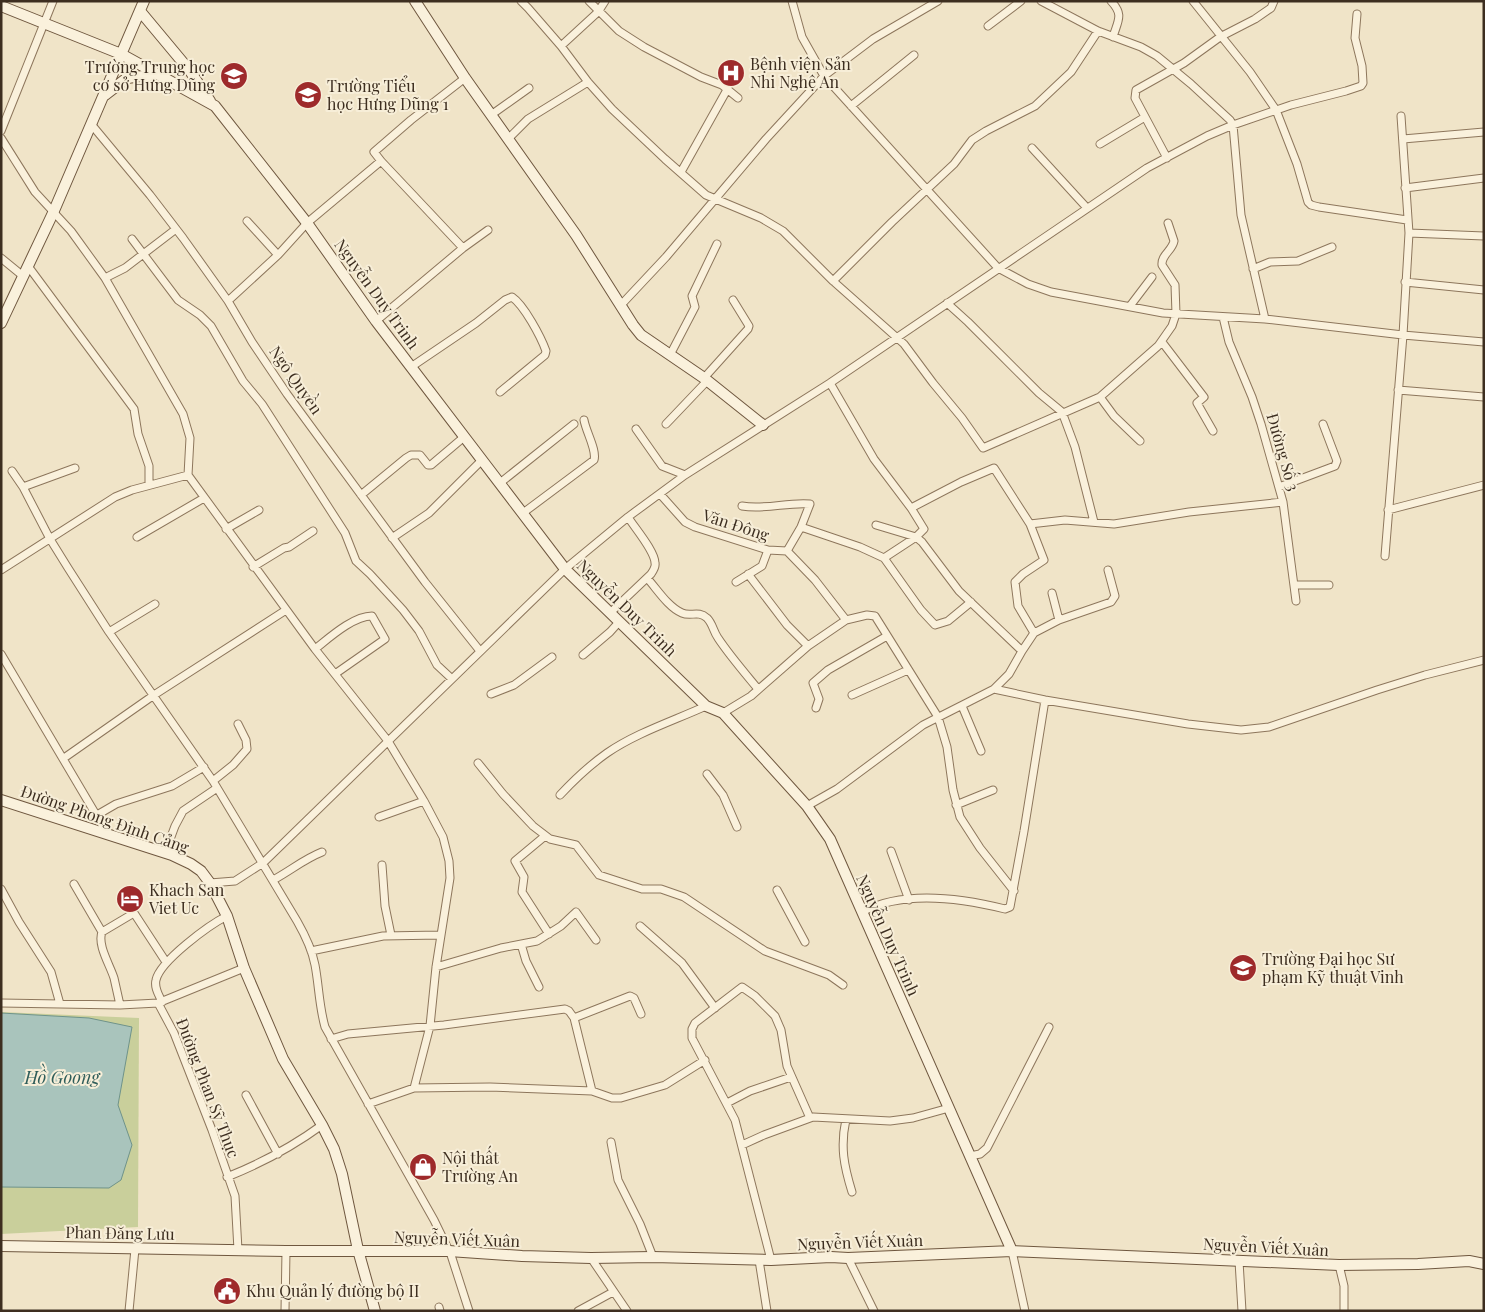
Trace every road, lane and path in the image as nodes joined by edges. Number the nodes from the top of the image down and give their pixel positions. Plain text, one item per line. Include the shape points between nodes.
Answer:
1 (53, 1) edge
2 (415, 1) edge
3 (521, 1) edge
4 (590, 1) edge
5 (605, 1) edge
6 (792, 1) edge
7 (938, 1) edge
8 (1020, 1) edge
9 (1041, 1) edge
10 (1111, 1) edge
11 (1193, 1) edge
12 (1274, 1) edge
13 (1, 6) edge
14 (142, 6) edge
15 (598, 12) junction
16 (1358, 14) dead end
17 (44, 24) junction
18 (988, 26) dead end
19 (1098, 31) junction
20 (1113, 37) junction
21 (1220, 37) junction
22 (561, 46) junction
23 (121, 54) junction
24 (914, 55) dead end
25 (1174, 69) junction
26 (160, 74) junction
27 (824, 76) junction
28 (465, 78) junction
29 (588, 82) junction
30 (529, 88) dead end
31 (728, 88) junction
32 (102, 97) junction
33 (738, 98) dead end
34 (210, 102) junction
35 (851, 106) junction
36 (1276, 110) junction
37 (491, 114) junction
38 (1401, 116) dead end
39 (1145, 117) junction
40 (91, 124) junction
41 (1232, 125) junction
42 (1, 131) edge
43 (1484, 132) edge
44 (1, 138) edge
45 (508, 139) junction
46 (1403, 139) junction
47 (1100, 144) dead end
48 (4, 148) edge
49 (1032, 148) dead end
50 (1167, 158) junction
51 (380, 161) junction
52 (681, 172) junction
53 (1484, 178) edge
54 (1405, 188) junction
55 (927, 190) junction
56 (716, 200) junction
57 (1087, 208) junction
58 (53, 213) junction
59 (1407, 220) junction
60 (247, 221) dead end
61 (308, 223) junction
62 (1168, 223) dead end
63 (176, 229) junction
64 (488, 230) dead end
65 (1408, 234) junction
66 (1484, 236) edge
67 (132, 239) dead end
68 (717, 244) dead end
69 (1332, 247) dead end
70 (463, 248) junction
71 (143, 254) junction
72 (278, 255) junction
73 (1, 258) edge
74 (28, 266) junction
75 (998, 268) junction
76 (1253, 269) junction
77 (23, 276) junction
78 (1152, 277) dead end
79 (105, 278) junction
80 (833, 281) junction
81 (1405, 282) junction
82 (1484, 290) edge
83 (732, 300) dead end
84 (228, 302) junction
85 (947, 303) junction
86 (620, 306) junction
87 (1130, 306) junction
88 (1176, 314) junction
89 (1223, 317) junction
90 (1265, 319) junction
91 (376, 321) junction
92 (1, 323) edge
93 (1403, 336) junction
94 (896, 338) junction
95 (1162, 342) junction
96 (1484, 342) edge
97 (670, 354) junction
98 (411, 367) junction
99 (706, 380) junction
100 (830, 383) junction
101 (1398, 390) junction
102 (500, 392) dead end
103 (1100, 396) junction
104 (1484, 397) edge
105 (1062, 412) junction
106 (584, 420) dead end
107 (574, 424) dead end
108 (666, 424) dead end
109 (1323, 424) dead end
110 (763, 425) junction
111 (636, 429) dead end
112 (1213, 431) dead end
113 (464, 436) junction
114 (1140, 441) dead end
115 (482, 460) junction
116 (75, 468) dead end
117 (12, 471) dead end
118 (188, 475) junction
119 (685, 475) junction
120 (500, 483) junction
121 (149, 485) junction
122 (1484, 485) edge
123 (23, 487) junction
124 (1279, 487) junction
125 (660, 494) junction
126 (361, 495) junction
127 (204, 498) junction
128 (1283, 502) junction
129 (742, 506) dead end
130 (911, 508) junction
131 (258, 510) dead end
132 (1388, 510) junction
133 (523, 512) junction
134 (628, 517) junction
135 (1094, 522) junction
136 (876, 524) dead end
137 (1030, 524) junction
138 (801, 527) junction
139 (226, 529) junction
140 (313, 532) dead end
141 (136, 537) dead end
142 (916, 537) junction
143 (392, 538) junction
144 (50, 539) junction
145 (768, 550) junction
146 (787, 551) junction
147 (1385, 556) dead end
148 (884, 558) junction
149 (253, 567) junction
150 (565, 569) junction
151 (1, 570) edge
152 (1108, 570) dead end
153 (748, 574) junction
154 (647, 578) junction
155 (736, 582) dead end
156 (1294, 585) junction
157 (1330, 585) dead end
158 (1052, 593) dead end
159 (1296, 601) dead end
160 (971, 602) junction
161 (155, 604) dead end
162 (286, 610) junction
163 (610, 613) junction
164 (846, 620) junction
165 (1059, 620) junction
166 (619, 622) junction
167 (109, 632) junction
168 (1034, 633) junction
169 (887, 636) junction
170 (808, 646) junction
171 (315, 649) junction
172 (480, 651) junction
173 (1022, 651) junction
174 (1, 654) edge
175 (583, 655) dead end
176 (552, 657) dead end
177 (1484, 660) edge
178 (908, 670) junction
179 (335, 674) junction
180 (452, 679) junction
181 (758, 689) junction
182 (994, 689) junction
183 (491, 694) dead end
184 (154, 695) junction
185 (852, 695) dead end
186 (1045, 700) junction
187 (706, 706) junction
188 (962, 706) junction
189 (816, 708) dead end
190 (723, 713) junction
191 (938, 717) junction
192 (238, 724) dead end
193 (388, 741) junction
194 (981, 752) dead end
195 (64, 758) junction
196 (478, 764) dead end
197 (204, 767) junction
198 (707, 774) dead end
199 (213, 781) junction
200 (217, 788) junction
201 (993, 790) dead end
202 (560, 795) dead end
203 (1, 800) edge
204 (424, 801) junction
205 (956, 805) junction
206 (807, 806) junction
207 (97, 815) junction
208 (379, 817) dead end
209 (737, 828) dead end
210 (108, 836) junction
211 (545, 836) junction
212 (891, 851) dead end
213 (322, 852) dead end
214 (165, 853) junction
215 (263, 864) junction
216 (382, 865) dead end
217 (273, 880) junction
218 (210, 883) junction
219 (74, 884) dead end
220 (1, 889) edge
221 (777, 890) dead end
222 (1014, 891) junction
223 (909, 900) junction
224 (862, 912) junction
225 (227, 916) junction
226 (640, 926) dead end
227 (102, 932) junction
228 (549, 934) junction
229 (392, 935) junction
230 (440, 935) junction
231 (596, 940) dead end
232 (805, 942) dead end
233 (521, 944) junction
234 (311, 951) junction
235 (166, 962) junction
236 (436, 967) junction
237 (244, 968) junction
238 (843, 985) dead end
239 (539, 987) dead end
240 (160, 1002) junction
241 (1, 1003) edge
242 (60, 1004) junction
243 (120, 1005) junction
244 (715, 1008) junction
245 (642, 1014) dead end
246 (574, 1018) junction
247 (430, 1026) junction
248 (1047, 1030) dead end
249 (331, 1039) junction
250 (705, 1060) junction
251 (791, 1077) junction
252 (414, 1088) junction
253 (592, 1091) junction
254 (246, 1095) dead end
255 (727, 1103) junction
256 (368, 1104) junction
257 (949, 1108) junction
258 (810, 1118) junction
259 (846, 1119) junction
260 (322, 1125) junction
261 (611, 1142) dead end
262 (742, 1145) junction
263 (278, 1154) junction
264 (970, 1156) junction
265 (227, 1176) junction
266 (852, 1192) dead end
267 (1, 1246) edge
268 (135, 1249) junction
269 (238, 1250) junction
270 (358, 1250) junction
271 (286, 1251) junction
272 (1012, 1251) junction
273 (449, 1252) junction
274 (653, 1256) junction
275 (590, 1258) junction
276 (848, 1258) junction
277 (759, 1260) junction
278 (771, 1260) junction
279 (1240, 1261) junction
280 (1484, 1264) edge
281 (1339, 1265) junction
282 (613, 1292) junction
283 (130, 1311) edge
284 (285, 1311) edge
285 (375, 1311) edge
286 (470, 1311) edge
287 (578, 1311) edge
288 (627, 1311) edge
289 (768, 1311) edge
290 (874, 1311) edge
291 (1025, 1311) edge
292 (1242, 1311) edge
293 (1344, 1311) edge

1 - 17 street
2 - 28 street
3 - 22 street
4 - 15 street
5 - 15 street
6 - 27 street via 802,37
7 - 27 street via 872,39
8 - 18 street
9 - 19 street
10 - 20 street via 1119,10
11 - 21 street
12 - 21 street via 1260,16
13 - 17 street, Nguyễn Duy Trinh
14 - 23 street
14 - 34 street
15 - 22 street
15 - 31 street via 644,47
16 - 36 street via 1356,38 1362,66 1361,86
17 - 23 street, Nguyễn Duy Trinh
17 - 42 street
19 - 20 street
19 - 55 street via 1071,72 1035,106 978,136
20 - 25 street via 1149,52
21 - 25 street
21 - 36 street
22 - 29 street
23 - 26 street, Nguyễn Duy Trinh
23 - 32 street
24 - 35 street
25 - 39 street via 1136,90 1135,98
25 - 41 street
26 - 32 street via 127,78
26 - 34 street, Nguyễn Duy Trinh
27 - 35 street
27 - 56 street
28 - 37 street
28 - 51 street via 374,152
29 - 45 street via 528,119
29 - 52 street via 638,135
30 - 37 street
31 - 33 street
31 - 52 street
32 - 40 street
34 - 61 street, Nguyễn Duy Trinh
35 - 55 street
36 - 41 street
36 - 59 street via 1297,164 1305,197 1311,205
37 - 45 street
38 - 46 street
39 - 47 street
39 - 50 street
40 - 58 street
40 - 63 street, Ngô Quyền
41 - 50 street
41 - 76 street via 1241,215
43 - 46 street
44 - 48 street
45 - 86 street
46 - 54 street
48 - 58 street
49 - 57 street
50 - 57 street
51 - 61 street
51 - 70 street
52 - 56 street
53 - 54 street
54 - 59 street
55 - 75 street
55 - 80 street
56 - 80 street via 783,231
56 - 86 street
57 - 75 street
58 - 74 street
58 - 79 street via 71,231
59 - 65 street
60 - 72 street
61 - 72 street
61 - 91 street, Nguyễn Duy Trinh
62 - 88 street via 1174,241 1163,257 1162,265 1174,285
63 - 71 street
63 - 84 street, Ngô Quyền
64 - 70 street
65 - 66 street
65 - 81 street
67 - 71 street
68 - 97 street via 692,296 695,307
69 - 76 street via 1298,261 1270,262
70 - 91 street
71 - 79 street
71 - 180 street via 178,300 211,326 243,381 262,404 345,533 356,561 403,610 437,665
72 - 84 street
73 - 77 street
74 - 77 street
74 - 121 street via 134,409 149,466
75 - 85 street
75 - 87 street via 1051,292
76 - 90 street
77 - 92 street
78 - 87 street
79 - 118 street via 183,414 190,438
80 - 94 street
81 - 82 street
81 - 93 street
83 - 99 street via 749,326
84 - 126 street, Ngô Quyền via 269,369
85 - 94 street
85 - 105 street
86 - 97 street via 641,335
87 - 88 street
88 - 89 street
88 - 95 street
89 - 90 street
89 - 124 street, Đường Số 3 via 1229,342 1261,424
90 - 93 street
91 - 98 street, Nguyễn Duy Trinh
93 - 96 street
93 - 101 street
94 - 100 street
94 - 105 street via 904,344 983,448
95 - 103 street
95 - 112 street via 1204,397 1197,403
97 - 99 street
98 - 102 street via 512,297 524,311 546,351
98 - 113 street, Nguyễn Duy Trinh
99 - 108 street
99 - 110 street
100 - 110 street
100 - 130 street via 874,458
101 - 104 street
101 - 132 street
103 - 105 street
103 - 114 street via 1114,416
105 - 135 street via 1075,447
106 - 133 street via 595,452 594,460
107 - 120 street
109 - 124 street via 1337,461 1335,466
110 - 119 street
111 - 119 street via 662,466
113 - 115 street, Nguyễn Duy Trinh
113 - 126 street via 431,465 420,456 411,455
115 - 120 street, Nguyễn Duy Trinh
115 - 143 street via 429,513
116 - 123 street
117 - 123 street
118 - 121 street
118 - 127 street
119 - 125 street
120 - 133 street, Nguyễn Duy Trinh
121 - 144 street via 116,497
122 - 132 street
123 - 144 street
124 - 128 street, Đường Số 3
125 - 134 street
125 - 145 street, Văn Đông via 685,522
126 - 143 street, Ngô Quyền
127 - 139 street
127 - 141 street
128 - 135 street via 1114,524
128 - 156 street, Đường Số 3
129 - 138 street via 810,504
130 - 137 street via 994,468
130 - 142 street via 924,529
131 - 139 street
132 - 147 street
133 - 150 street, Nguyễn Duy Trinh
134 - 150 street
134 - 154 street via 655,561
135 - 137 street via 1065,520
136 - 142 street
137 - 168 street via 1044,560 1015,582 1018,606
138 - 146 street
138 - 148 street
139 - 149 street
140 - 149 street
142 - 148 street
142 - 160 street
143 - 172 street, Ngô Quyền
144 - 151 street
144 - 167 street
145 - 146 street, Văn Đông
145 - 153 street via 762,566
146 - 164 street, Văn Đông
148 - 160 street via 935,625 948,621
149 - 162 street
150 - 163 street, Nguyễn Duy Trinh
150 - 172 street
152 - 165 street via 1116,596 1111,602
153 - 155 street
153 - 170 street via 786,625
154 - 163 street
154 - 181 street via 675,609 686,615 700,613 707,618 717,637
156 - 157 street
156 - 159 street, Đường Số 3
158 - 165 street
160 - 173 street
161 - 167 street
162 - 171 street
162 - 184 street
163 - 166 street, Nguyễn Duy Trinh
164 - 169 street via 875,616
164 - 170 street
165 - 168 street
166 - 175 street
166 - 187 street, Nguyễn Duy Trinh
167 - 184 street
168 - 173 street
169 - 178 street
169 - 189 street via 828,670 813,683 819,699
170 - 181 street
171 - 179 street
171 - 179 street via 355,622 369,616 376,620 385,639
172 - 180 street
173 - 182 street via 1009,674
174 - 195 street
176 - 183 street via 514,686
177 - 186 street via 1425,675 1269,727 1241,730
178 - 185 street
178 - 191 street
179 - 193 street
180 - 193 street
181 - 190 street
182 - 186 street
182 - 188 street
184 - 195 street
184 - 197 street
186 - 222 street
187 - 190 street, Nguyễn Duy Trinh
187 - 202 street via 608,752
188 - 191 street
188 - 194 street
190 - 206 street, Nguyễn Duy Trinh
191 - 205 street via 947,747
191 - 206 street via 837,789
192 - 199 street via 248,749
193 - 204 street
193 - 215 street
195 - 207 street
196 - 211 street
197 - 199 street
197 - 207 street via 172,786 116,804
198 - 209 street via 722,794
199 - 200 street
200 - 214 street via 184,811
200 - 215 street
201 - 205 street
203 - 210 street, Đường Phong Định Cảng
204 - 208 street
204 - 230 street via 443,837 449,860 450,878
205 - 222 street via 964,826
206 - 224 street, Nguyễn Duy Trinh via 830,839
207 - 210 street
210 - 214 street, Đường Phong Định Cảng
211 - 228 street via 515,862 524,877 522,892
211 - 238 street via 576,845 599,876 684,897 765,951 829,975
212 - 223 street
213 - 217 street
214 - 218 street, Đường Phong Định Cảng via 191,864
215 - 217 street
215 - 218 street via 235,881
216 - 229 street via 385,906
217 - 234 street via 298,921
218 - 225 street, Đường Phong Định Cảng
219 - 227 street
220 - 242 street via 51,972
221 - 232 street
222 - 223 street via 1010,907 1005,909 945,899
223 - 224 street via 882,904
224 - 257 street, Nguyễn Duy Trinh
225 - 235 street
225 - 237 street, Đường Phong Định Cảng
226 - 244 street via 682,962
227 - 235 street via 134,913
227 - 243 street via 102,945
228 - 231 street via 576,912
228 - 233 street via 537,941
229 - 230 street
229 - 234 street
230 - 236 street
233 - 236 street
233 - 239 street
234 - 249 street via 320,1011
235 - 240 street via 156,981
236 - 247 street
237 - 240 street
237 - 260 street, Đường Phong Định Cảng via 283,1059
240 - 243 street, Đường Phan Sỹ Thục
240 - 265 street, Đường Phan Sỹ Thục via 212,1130
241 - 242 street, Đường Phan Sỹ Thục
242 - 243 street, Đường Phan Sỹ Thục
244 - 250 street via 700,1018 692,1029 692,1038
244 - 251 street via 742,987 772,1012 781,1030
245 - 246 street via 630,996
246 - 247 street via 569,1010 559,1009
246 - 253 street
247 - 249 street via 348,1034
247 - 252 street
248 - 264 street via 987,1148
249 - 256 street
250 - 253 street via 665,1085 638,1094 612,1098
250 - 255 street
251 - 255 street
251 - 258 street
252 - 253 street
252 - 256 street
254 - 263 street
255 - 262 street
256 - 273 street via 413,1181
257 - 259 street via 901,1120
257 - 264 street, Nguyễn Duy Trinh
258 - 259 street
258 - 262 street
259 - 266 street via 842,1142
260 - 263 street
260 - 270 street, Đường Phong Định Cảng via 342,1174
261 - 274 street via 618,1180
262 - 278 street
263 - 265 street
264 - 272 street, Nguyễn Duy Trinh
265 - 269 street, Đường Phan Sỹ Thục via 235,1196
267 - 268 street, Phan Đăng Lưu
268 - 269 street, Phan Đăng Lưu
268 - 283 street
269 - 271 street, Nguyễn Viết Xuân
270 - 271 street, Nguyễn Viết Xuân
270 - 273 street, Nguyễn Viết Xuân
270 - 285 street, Đường Phong Định Cảng
271 - 284 street
272 - 276 street, Nguyễn Viết Xuân
272 - 279 street, Nguyễn Viết Xuân
272 - 291 street
273 - 275 street, Nguyễn Viết Xuân
273 - 286 street
274 - 275 street, Nguyễn Viết Xuân
274 - 277 street, Nguyễn Viết Xuân
275 - 282 street
276 - 278 street, Nguyễn Viết Xuân
276 - 290 street
277 - 278 street, Nguyễn Viết Xuân
277 - 289 street
279 - 281 street, Nguyễn Viết Xuân
279 - 292 street
280 - 281 street, Nguyễn Viết Xuân via 1468,1261
281 - 293 street via 1344,1286
282 - 287 street
282 - 288 street

